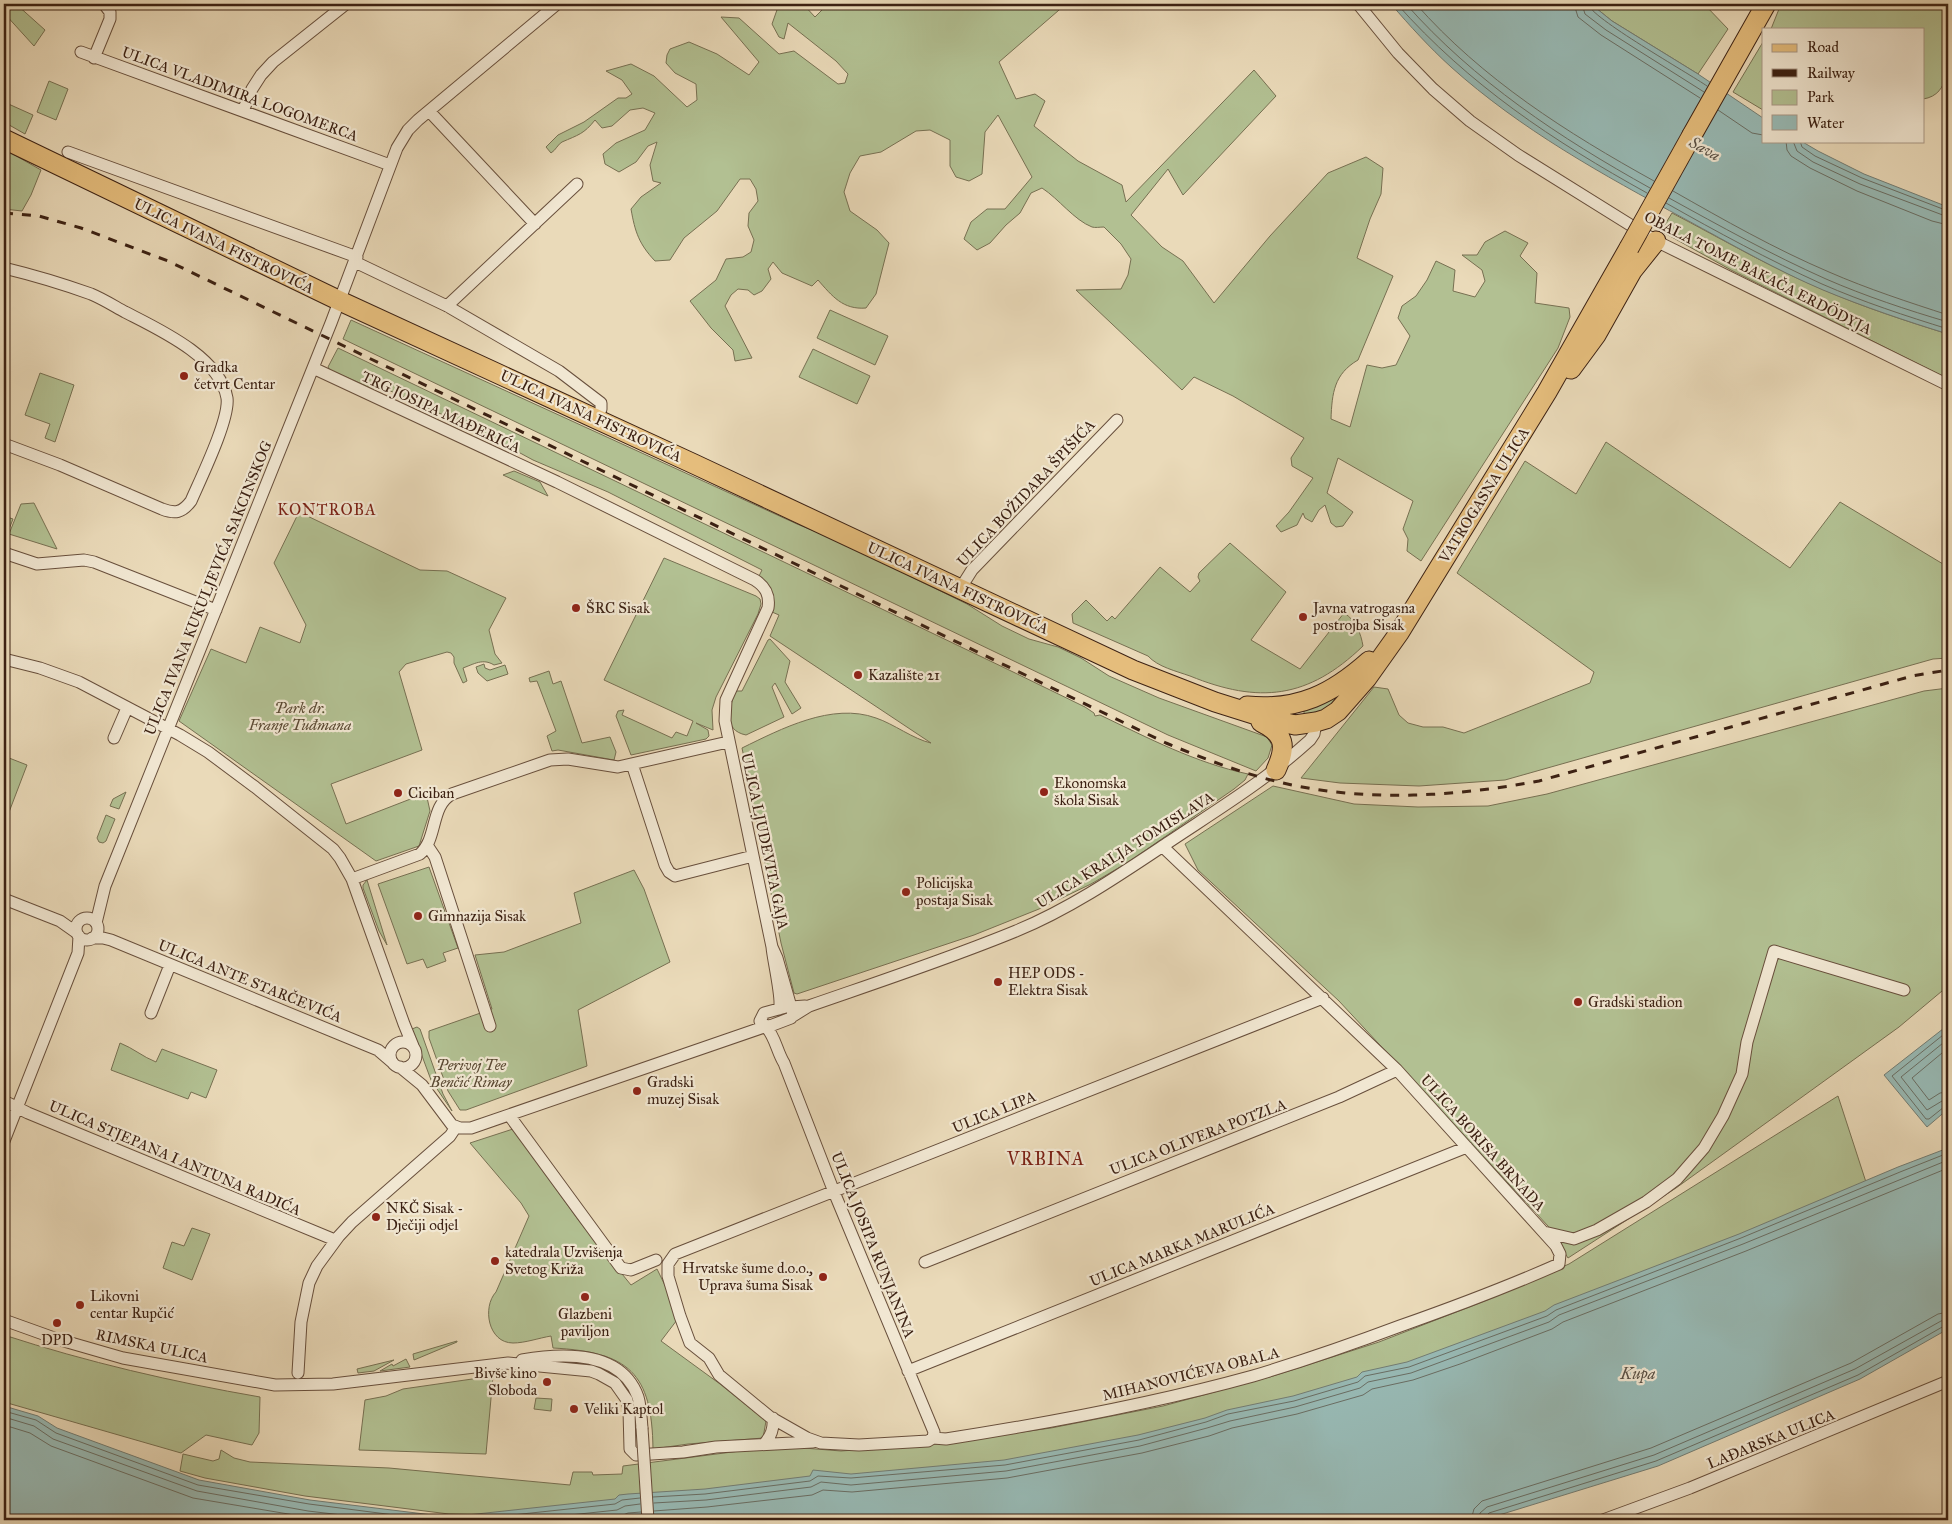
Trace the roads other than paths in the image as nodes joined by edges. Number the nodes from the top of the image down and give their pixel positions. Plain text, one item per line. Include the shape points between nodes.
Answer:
1 (346, 4) edge
2 (557, 4) edge
3 (1358, 4) edge
4 (111, 7) edge
5 (1764, 8) edge
6 (81, 52) dead end
7 (94, 58) junction
8 (429, 111) junction
9 (243, 112) junction
10 (4, 139) edge
11 (68, 152) dead end
12 (390, 165) junction
13 (577, 184) dead end
14 (535, 224) junction
15 (1656, 241) junction
16 (356, 259) junction
17 (4, 269) edge
18 (340, 301) junction
19 (447, 306) junction
20 (313, 368) junction
21 (1948, 385) edge
22 (1547, 392) junction
23 (600, 412) junction
24 (1117, 420) dead end
25 (4, 444) edge
26 (4, 553) edge
27 (960, 589) junction
28 (216, 610) junction
29 (1399, 633) junction
30 (4, 659) edge
31 (1214, 702) junction
32 (127, 708) junction
33 (1248, 712) junction
34 (1316, 722) junction
35 (168, 729) junction
36 (114, 738) dead end
37 (728, 742) junction
38 (632, 764) junction
39 (1276, 770) junction
40 (426, 846) junction
41 (1163, 846) junction
42 (753, 856) junction
43 (352, 879) junction
44 (105, 886) junction
45 (4, 899) edge
46 (82, 919) junction
47 (60, 921) junction
48 (96, 925) junction
49 (85, 936) junction
50 (111, 940) junction
51 (170, 965) junction
52 (1904, 990) dead end
53 (1323, 998) junction
54 (788, 1011) junction
55 (151, 1013) dead end
56 (764, 1023) junction
57 (404, 1024) junction
58 (778, 1024) junction
59 (490, 1026) dead end
60 (395, 1044) junction
61 (413, 1046) junction
62 (378, 1050) junction
63 (416, 1059) junction
64 (784, 1063) junction
65 (396, 1065) junction
66 (1397, 1070) junction
67 (422, 1085) junction
68 (4, 1101) edge
69 (17, 1106) junction
70 (509, 1115) junction
71 (456, 1127) junction
72 (4, 1141) edge
73 (1467, 1147) junction
74 (834, 1192) junction
75 (1542, 1232) junction
76 (335, 1240) junction
77 (675, 1254) joint
78 (656, 1260) dead end
79 (925, 1262) dead end
80 (4, 1320) edge
81 (508, 1363) junction
82 (908, 1371) junction
83 (298, 1372) dead end
84 (1948, 1381) edge
85 (772, 1418) junction
86 (934, 1438) junction
87 (816, 1442) junction
88 (764, 1444) junction
89 (648, 1520) edge
90 (1603, 1520) edge

1 - 9 street via 261,75
2 - 8 street, ULICA IVANA KUKULJEVIĆA SAKCINSKOG
3 - 15 street, OBALA TOME BAKAČA ERDÖDYJA via 1408,64 1470,121 1525,160
4 - 7 street via 110,19
5 - 22 main road, VATROGASNA ULICA, bridge
6 - 7 street, ULICA VLADIMIRA LOGOMERCA
7 - 9 street, ULICA VLADIMIRA LOGOMERCA
8 - 12 street, ULICA IVANA KUKULJEVIĆA SAKCINSKOG via 404,136
8 - 14 street
9 - 12 street, ULICA VLADIMIRA LOGOMERCA
10 - 18 main road, ULICA IVANA FISTROVIĆA
11 - 16 street, ULICA IVANA FISTROVIĆA
12 - 16 street, ULICA IVANA KUKULJEVIĆA SAKCINSKOG
13 - 14 street
14 - 19 street
15 - 21 street, OBALA TOME BAKAČA ERDÖDYJA
15 - 22 main road via 1632,271 1585,351
16 - 18 street, ULICA IVANA KUKULJEVIĆA SAKCINSKOG
16 - 19 street, ULICA IVANA FISTROVIĆA
17 - 25 street via 93,295 147,323 200,357 219,378 227,399 214,448 190,501 185,509 178,512 162,509
18 - 20 street, ULICA IVANA KUKULJEVIĆA SAKCINSKOG
18 - 23 main road, ULICA IVANA FISTROVIĆA
19 - 23 street, ULICA IVANA FISTROVIĆA via 559,371 595,397
20 - 28 street, ULICA IVANA KUKULJEVIĆA SAKCINSKOG
20 - 37 street, TRG JOSIPA MAĐERIĆA via 556,482 755,580 765,588 769,602 766,614 726,700 724,721
22 - 29 main road, VATROGASNA ULICA
23 - 27 main road, ULICA IVANA FISTROVIĆA
24 - 27 street, ULICA BOŽIDARA ŠPIŠIĆA via 972,570
26 - 28 street via 37,564 94,562
27 - 31 main road, ULICA IVANA FISTROVIĆA via 1133,670
28 - 35 street, ULICA IVANA KUKULJEVIĆA SAKCINSKOG
29 - 31 main road via 1347,680 1318,697 1271,707
29 - 34 main road, VATROGASNA ULICA via 1344,704 1332,715
30 - 32 street via 73,680
31 - 33 main road
32 - 35 street
32 - 36 street
33 - 34 main road via 1294,725
33 - 39 main road via 1279,734 1282,752
34 - 39 street, ULICA KRALJA TOMISLAVA via 1310,740
35 - 43 street via 208,752 333,849
35 - 44 street, ULICA IVANA KUKULJEVIĆA SAKCINSKOG
37 - 38 street
37 - 42 street, ULICA LJUDEVITA GAJA
38 - 40 street via 618,767 550,760 452,794 440,804
38 - 42 street via 665,865 672,875
39 - 41 street, ULICA KRALJA TOMISLAVA
40 - 43 street via 414,857
40 - 59 street via 435,857
41 - 53 street, ULICA BORISA BRNADA
41 - 54 street, ULICA KRALJA TOMISLAVA via 1064,907 1017,931
42 - 54 street, ULICA LJUDEVITA GAJA
43 - 57 street
44 - 46 street, ULICA IVANA KUKULJEVIĆA SAKCINSKOG
44 - 48 street, ULICA IVANA KUKULJEVIĆA SAKCINSKOG
45 - 47 street, ULICA ANTE STARČEVIĆA
46 - 47 street, ULICA ANTE STARČEVIĆA
46 - 48 street via 90,919
46 - 49 street via 77,924
47 - 49 street, ULICA ANTE STARČEVIĆA
48 - 49 street via 96,933
48 - 50 street, ULICA ANTE STARČEVIĆA
49 - 50 street, ULICA ANTE STARČEVIĆA
49 - 69 street
50 - 51 street, ULICA ANTE STARČEVIĆA
51 - 55 street
51 - 62 street, ULICA ANTE STARČEVIĆA
52 - 75 street, ULICA BORISA BRNADA via 1774,951 1747,1042 1742,1074 1724,1116 1704,1148 1677,1179 1646,1202 1596,1230 1574,1239
53 - 66 street, ULICA BORISA BRNADA
53 - 74 street, ULICA LIPA
54 - 56 street
54 - 58 street via 788,1020
56 - 58 street
56 - 64 street, ULICA JOSIPA RUNJANINA
56 - 70 street
57 - 60 street
57 - 61 street
58 - 64 street, ULICA JOSIPA RUNJANINA
60 - 61 street via 406,1042
60 - 62 street via 386,1050
60 - 65 street via 390,1054
61 - 63 street
62 - 65 street, ULICA ANTE STARČEVIĆA
63 - 65 street via 408,1067
63 - 67 street, ULICA ANTE STARČEVIĆA
64 - 74 street, ULICA JOSIPA RUNJANINA
65 - 67 street, ULICA ANTE STARČEVIĆA
66 - 73 street, ULICA BORISA BRNADA
66 - 79 street, ULICA OLIVERA POTZLA via 1338,1098
67 - 71 street, ULICA ANTE STARČEVIĆA
68 - 69 street, ULICA STJEPANA I ANTUNA RADIĆA
69 - 72 street
69 - 76 street, ULICA STJEPANA I ANTUNA RADIĆA
70 - 71 street via 471,1128
70 - 78 street via 621,1268 631,1270
71 - 76 street
73 - 75 street, ULICA BORISA BRNADA
73 - 82 street, ULICA MARKA MARULIĆA
74 - 77 street, ULICA LIPA
74 - 82 street, ULICA JOSIPA RUNJANINA
75 - 86 street, MIHANOVIĆEVA OBALA via 1556,1246 1560,1254 1559,1264 1338,1349 1253,1376 1136,1405 1052,1422 946,1439
76 - 83 street via 309,1283 301,1322
77 - 85 street, MIHANOVIĆEVA OBALA via 668,1264 668,1276 690,1343 709,1358 719,1375
80 - 81 street, RIMSKA ULICA via 123,1358 268,1384 325,1385
81 - 88 street, MIHANOVIĆEVA OBALA via 591,1371 607,1378 627,1400 630,1449 636,1455
81 - 89 street, bridge via 555,1356 595,1359 622,1373 638,1398
82 - 86 street, ULICA JOSIPA RUNJANINA
84 - 90 street, LAĐARSKA ULICA via 1690,1488
85 - 87 street, MIHANOVIĆEVA OBALA
85 - 88 street via 773,1428
86 - 87 street, MIHANOVIĆEVA OBALA via 859,1445
87 - 88 street, MIHANOVIĆEVA OBALA

